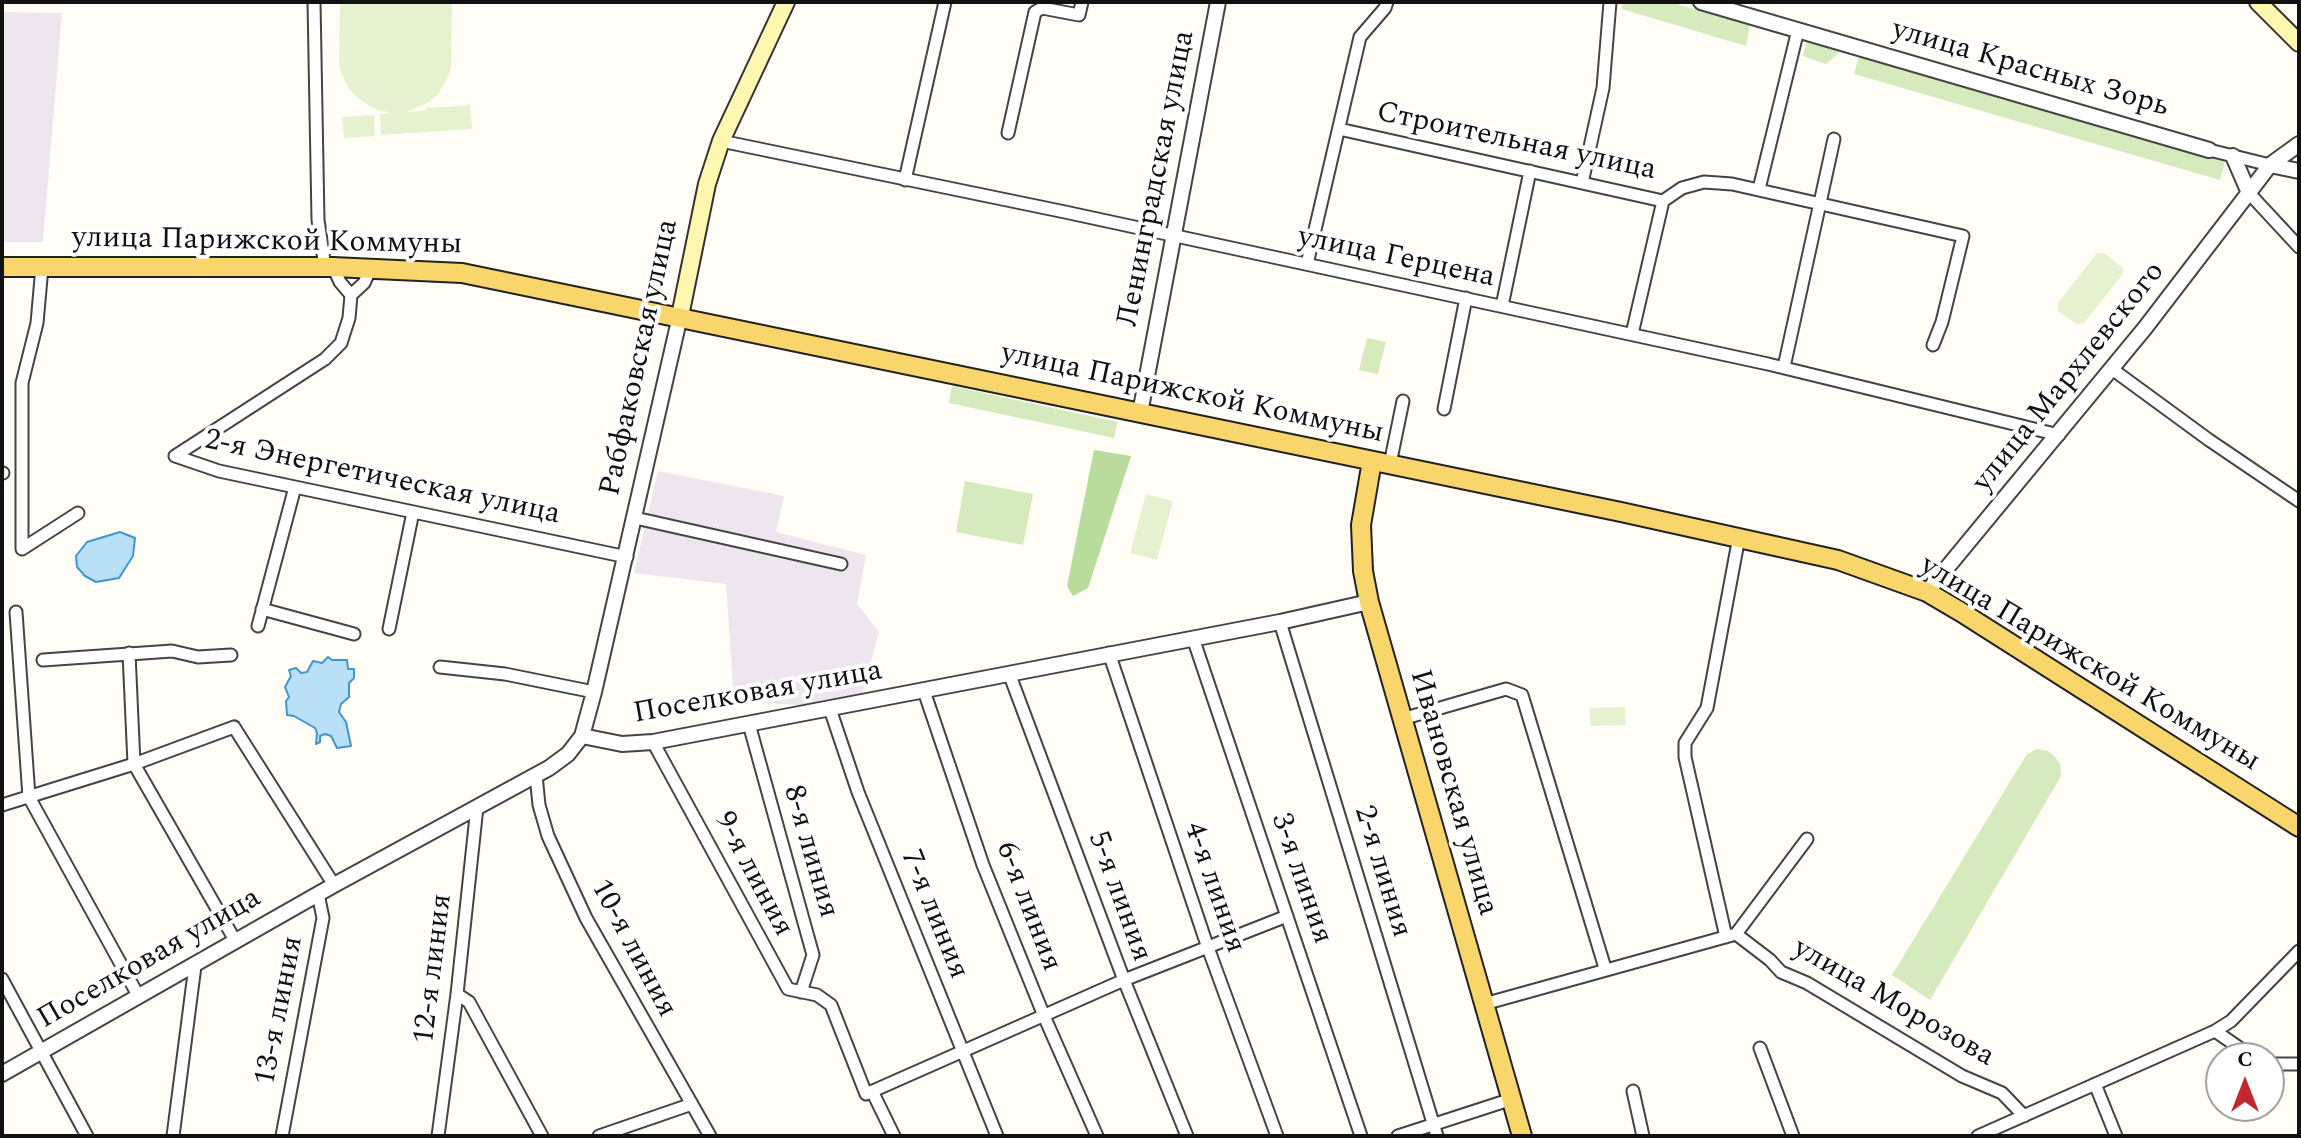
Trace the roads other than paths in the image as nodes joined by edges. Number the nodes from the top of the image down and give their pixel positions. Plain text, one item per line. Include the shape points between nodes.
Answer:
1 (314, 2) edge
2 (786, 2) edge
3 (945, 2) edge
4 (1082, 2) edge
5 (1218, 2) edge
6 (1387, 2) edge
7 (1610, 2) edge
8 (1701, 2) edge
9 (2258, 2) edge
10 (1798, 30) junction
11 (2299, 43) edge
12 (1339, 129) junction
13 (1008, 133) dead end
14 (1834, 139) dead end
15 (721, 141) junction
16 (2299, 144) edge
17 (2209, 150) joint
18 (2233, 156) junction
19 (2270, 165) junction
20 (1530, 171) junction
21 (2299, 171) edge
22 (905, 180) junction
23 (1582, 183) junction
24 (1759, 189) junction
25 (2249, 193) junction
26 (1663, 201) junction
27 (1820, 203) junction
28 (1174, 235) junction
29 (2299, 247) edge
30 (1307, 264) junction
31 (2, 267) edge
32 (42, 267) junction
33 (329, 267) junction
34 (371, 268) junction
35 (351, 295) junction
36 (1466, 298) junction
37 (1502, 306) junction
38 (680, 316) junction
39 (1632, 334) junction
40 (1933, 345) dead end
41 (1784, 367) junction
42 (2112, 369) junction
43 (1403, 401) dead end
44 (1444, 409) dead end
45 (1140, 413) junction
46 (2059, 435) junction
47 (1381, 463) junction
48 (295, 487) junction
49 (2299, 501) edge
50 (413, 512) junction
51 (78, 513) dead end
52 (635, 518) junction
53 (1739, 537) junction
54 (627, 557) junction
55 (841, 564) dead end
56 (1927, 592) junction
57 (1369, 602) junction
58 (262, 609) junction
59 (16, 612) dead end
60 (1280, 622) junction
61 (258, 626) dead end
62 (389, 629) dead end
63 (354, 634) dead end
64 (1193, 638) junction
65 (129, 653) junction
66 (1109, 653) junction
67 (231, 655) dead end
68 (43, 660) dead end
69 (440, 667) dead end
70 (1009, 673) junction
71 (924, 691) junction
72 (594, 692) junction
73 (830, 709) junction
74 (1402, 719) junction
75 (749, 724) junction
76 (582, 736) junction
77 (653, 742) junction
78 (134, 764) junction
79 (536, 775) junction
80 (29, 797) junction
81 (2, 805) edge
82 (477, 807) junction
83 (2299, 827) edge
84 (1807, 839) dead end
85 (334, 885) junction
86 (318, 894) junction
87 (1287, 916) junction
88 (1731, 936) junction
89 (236, 942) junction
90 (1207, 945) junction
91 (2299, 951) edge
92 (195, 966) junction
93 (1605, 968) junction
94 (2, 979) edge
95 (1124, 980) junction
96 (801, 992) junction
97 (457, 994) junction
98 (139, 997) junction
99 (1484, 1004) junction
100 (1044, 1016) junction
101 (2215, 1031) junction
102 (2231, 1042) edge
103 (1760, 1048) dead end
104 (40, 1052) junction
105 (962, 1052) junction
106 (2, 1074) edge
107 (2095, 1084) junction
108 (1633, 1091) dead end
109 (869, 1092) junction
110 (1512, 1099) junction
111 (692, 1104) junction
112 (2024, 1116) junction
113 (1435, 1130) edge
114 (87, 1136) edge
115 (173, 1136) edge
116 (282, 1136) edge
117 (438, 1136) edge
118 (542, 1136) edge
119 (599, 1136) edge
120 (710, 1136) edge
121 (894, 1136) edge
122 (997, 1136) edge
123 (1097, 1136) edge
124 (1187, 1136) edge
125 (1277, 1136) edge
126 (1361, 1136) edge
127 (1398, 1136) edge
128 (1522, 1136) edge
129 (1643, 1136) edge
130 (1793, 1136) edge
131 (1978, 1136) edge
132 (2116, 1136) edge

1 - 33 street via 318,220
2 - 15 main road, Рабфаковская улица
3 - 22 street
4 - 13 street via 1079,15 1042,8 1035,12
5 - 28 street, Ленинградская улица
6 - 12 street via 1360,37
7 - 23 street via 1603,88
8 - 10 street, улица Красных Зорь
9 - 11 main road
10 - 17 street, улица Красных Зорь
10 - 24 street
12 - 20 street, Строительная улица
12 - 30 street
14 - 27 street
15 - 22 street, улица Герцена
15 - 38 main road, Рабфаковская улица
16 - 19 street, улица Мархлевского
17 - 18 street, улица Красных Зорь
18 - 19 street, улица Красных Зорь
18 - 25 street
19 - 21 street, улица Красных Зорь
19 - 25 street, улица Мархлевского
20 - 23 street, Строительная улица
20 - 37 street
22 - 28 street, улица Герцена
23 - 26 street, Строительная улица
24 - 26 street, Строительная улица via 1704,182
24 - 27 street, Строительная улица
25 - 29 street
25 - 42 street, улица Мархлевского
26 - 39 street
27 - 40 street, Строительная улица via 1963,236
27 - 41 street
28 - 30 street, улица Герцена
28 - 45 street, Ленинградская улица
30 - 36 street, улица Герцена
31 - 32 main road, улица Парижской Коммуны
32 - 33 main road, улица Парижской Коммуны
32 - 51 street via 37,323 22,383 22,549
33 - 34 main road, улица Парижской Коммуны
33 - 35 street
34 - 35 street
34 - 38 main road, улица Парижской Коммуны via 462,273
35 - 48 street, 2-я Энергетическая улица via 341,343 325,359 175,456
36 - 37 street, улица Герцена
36 - 44 street
37 - 39 street, улица Герцена
38 - 45 main road, улица Парижской Коммуны
38 - 52 street, Рабфаковская улица
39 - 41 street, улица Герцена
41 - 46 street, улица Герцена
42 - 46 street, улица Мархлевского
42 - 49 street
43 - 47 street
45 - 47 main road, улица Парижской Коммуны
46 - 56 street, улица Мархлевского
47 - 53 main road, улица Парижской Коммуны
47 - 57 main road, Ивановская улица via 1361,525
48 - 50 street, 2-я Энергетическая улица
48 - 58 street
50 - 54 street, 2-я Энергетическая улица
50 - 62 street
52 - 54 street, Рабфаковская улица
52 - 55 street
53 - 56 main road, улица Парижской Коммуны via 1864,567
53 - 88 street via 1707,708 1685,743
54 - 72 street, Рабфаковская улица
56 - 83 main road, улица Парижской Коммуны
57 - 60 street, Поселковая улица
57 - 74 main road, Ивановская улица
58 - 61 street
58 - 63 street
59 - 80 street
60 - 64 street, Поселковая улица
60 - 113 street, 2-я линия
64 - 66 street, Поселковая улица
64 - 87 street, 3-я линия
65 - 67 street
65 - 68 street
65 - 78 street
66 - 70 street, Поселковая улица
66 - 90 street, 4-я линия
69 - 72 street
70 - 71 street, Поселковая улица
70 - 95 street, 5-я линия
71 - 73 street, Поселковая улица
71 - 100 street, 6-я линия via 983,865
72 - 76 street, Рабфаковская улица
73 - 75 street, Поселковая улица
73 - 105 street, 7-я линия
74 - 93 street via 1506,689 1522,695
74 - 99 main road, Ивановская улица
75 - 77 street, Поселковая улица
75 - 96 street, 8-я линия via 813,955
76 - 77 street, Поселковая улица via 622,744
76 - 79 street, Поселковая улица via 563,759
77 - 96 street, 9-я линия via 778,973 788,989
78 - 80 street
78 - 85 street via 234,727
78 - 89 street
79 - 82 street, Поселковая улица
79 - 111 street, 10-я линия via 548,836 586,918
80 - 81 street
80 - 98 street
82 - 85 street, Поселковая улица
82 - 97 street, 12-я линия
84 - 88 street
85 - 86 street, Поселковая улица
86 - 89 street, Поселковая улица
86 - 116 street, 13-я линия via 323,918
87 - 90 street
87 - 126 street, 3-я линия
88 - 93 street
88 - 112 street, улица Морозова via 1781,972 1962,1076 2002,1093
89 - 92 street, Поселковая улица
90 - 95 street
90 - 125 street, 4-я линия
91 - 101 street
92 - 98 street, Поселковая улица
92 - 115 street
93 - 99 street
94 - 104 street
95 - 100 street
95 - 124 street, 5-я линия
96 - 109 street, 9-я линия via 831,1005
97 - 117 street, 12-я линия
97 - 118 street via 469,1002
98 - 104 street, Поселковая улица
99 - 110 main road, Ивановская улица
100 - 105 street
100 - 123 street, 6-я линия
101 - 102 street
101 - 107 street
103 - 130 street
104 - 106 street, Поселковая улица
104 - 114 street
105 - 109 street
105 - 122 street, 7-я линия
107 - 112 street
107 - 132 street
108 - 129 street
109 - 121 street
110 - 113 street
110 - 128 main road, Ивановская улица
111 - 119 street
111 - 120 street, 10-я линия
112 - 131 street
113 - 127 street

